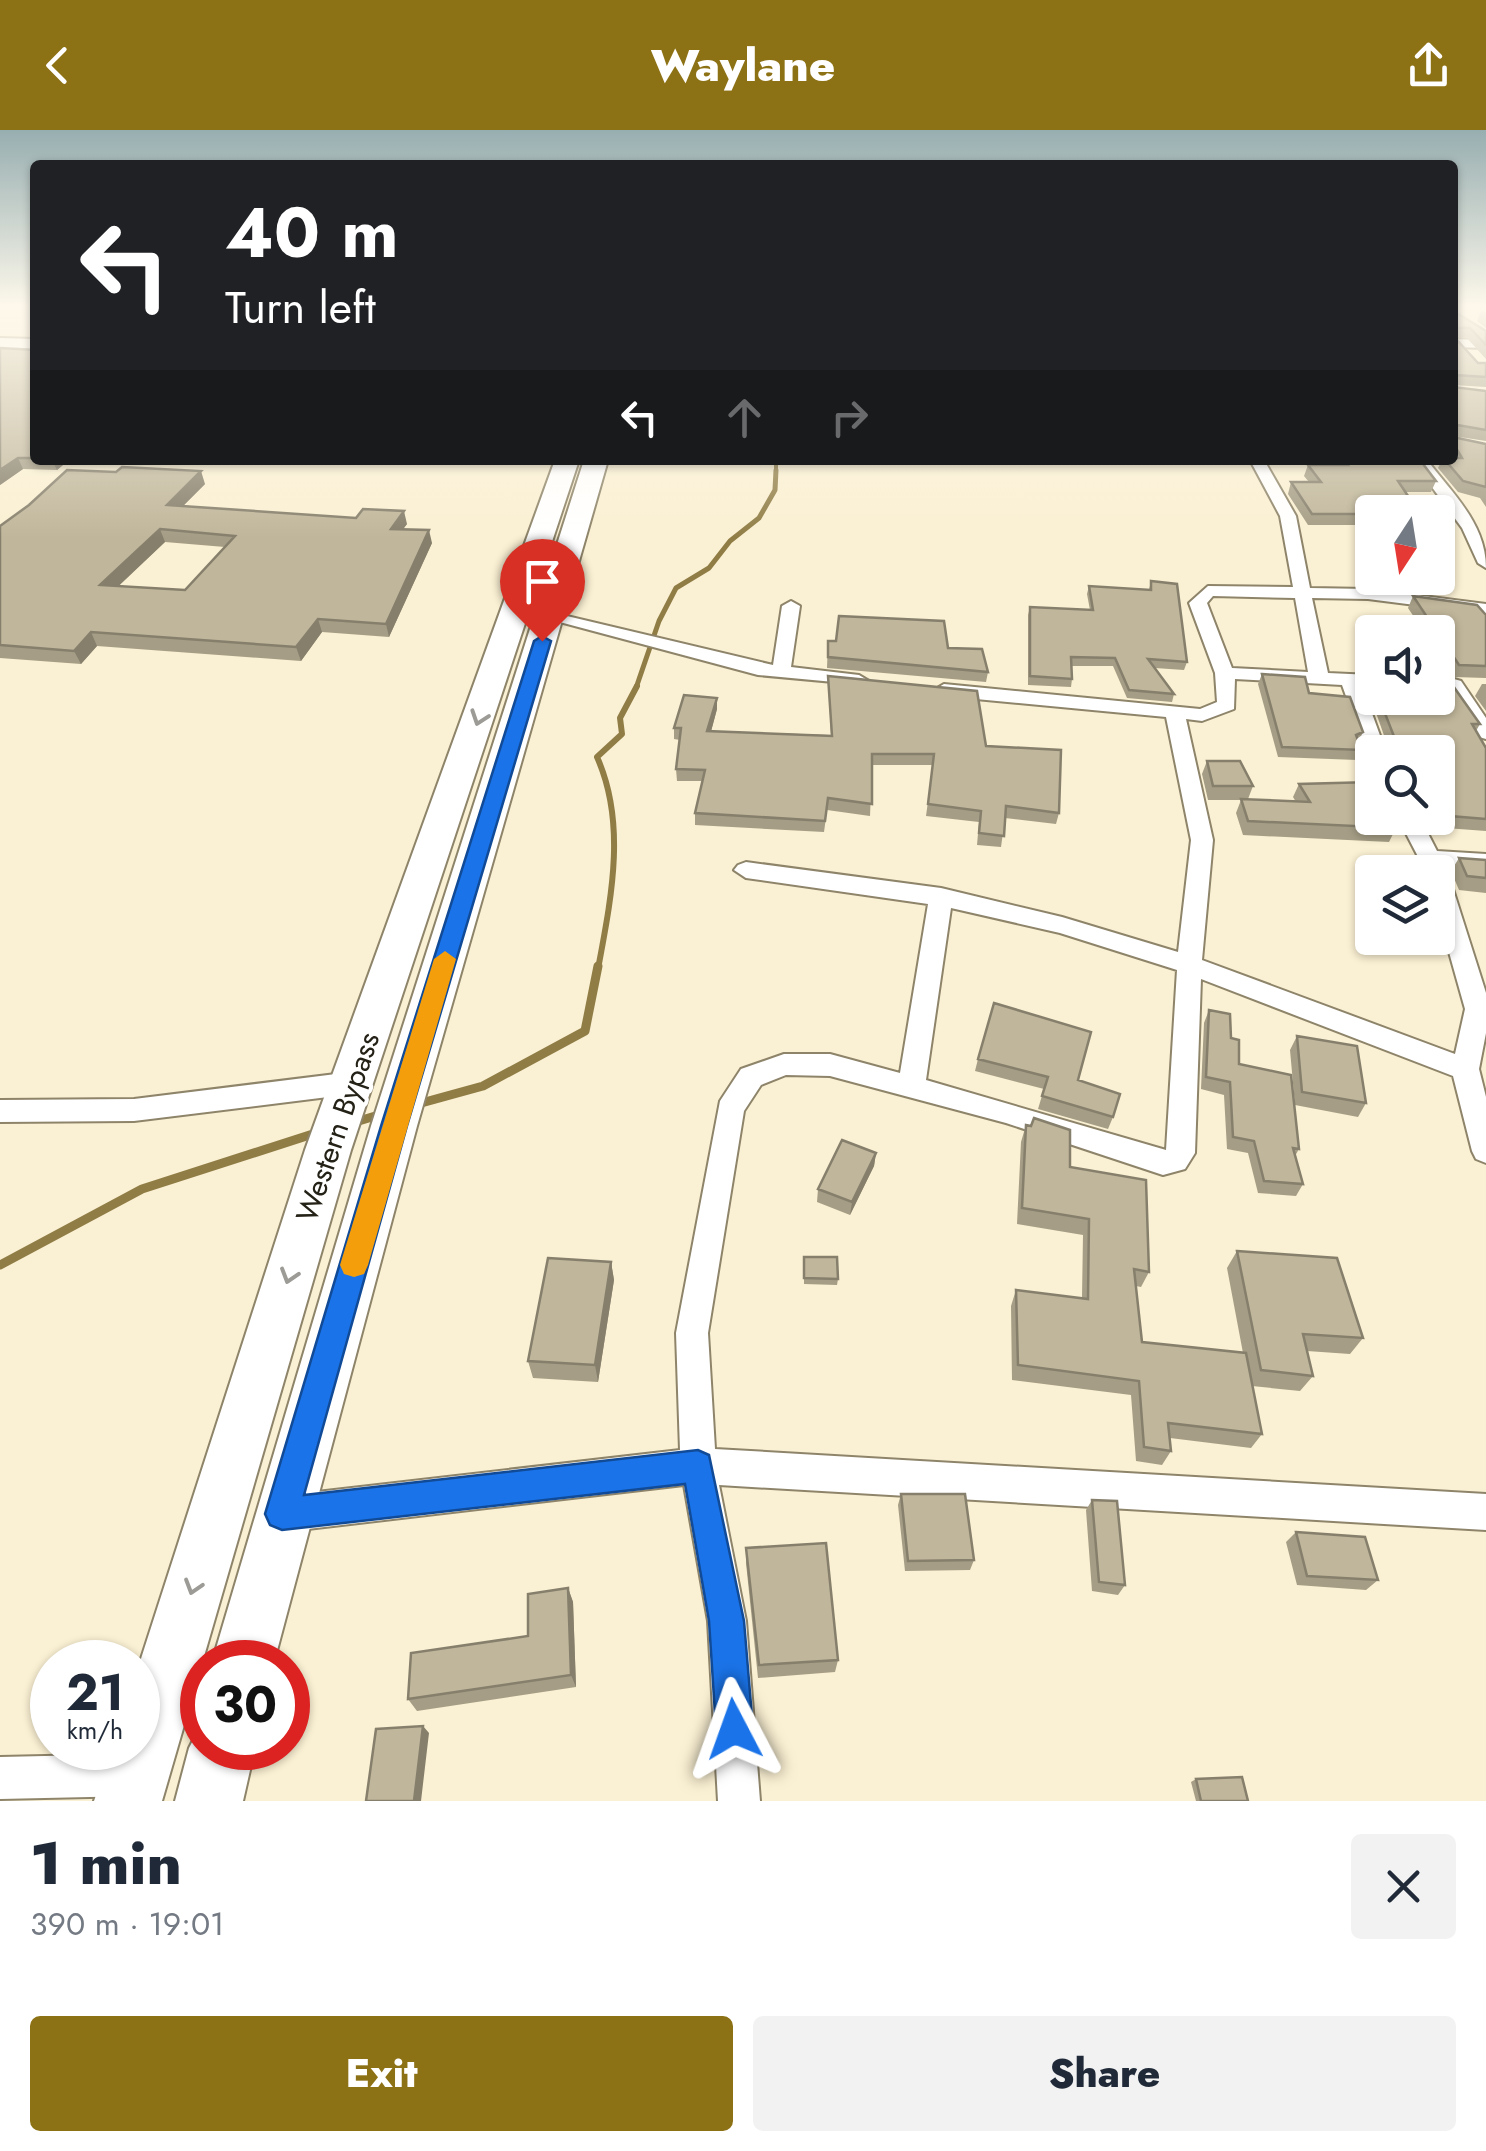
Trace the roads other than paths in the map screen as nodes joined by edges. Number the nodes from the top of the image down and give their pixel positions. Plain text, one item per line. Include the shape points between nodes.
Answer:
1 (565, 465) edge
2 (595, 465) edge
3 (1259, 465) edge
4 (1424, 465) edge
5 (1486, 563) edge
6 (1301, 592) junction
7 (792, 606) dead end
8 (1486, 609) edge
9 (550, 617) junction
10 (1225, 672) junction
11 (781, 673) junction
12 (1319, 678) junction
13 (1350, 680) junction
14 (1355, 680) edge
15 (879, 683) edge
16 (1455, 685) edge
17 (919, 687) edge
18 (1486, 687) edge
19 (1455, 696) edge
20 (1175, 713) junction
21 (1486, 732) edge
22 (1370, 735) edge
23 (1486, 862) edge
24 (1455, 866) edge
25 (746, 870) dead end
26 (941, 896) junction
27 (1455, 928) edge
28 (1192, 965) junction
29 (1482, 1009) edge
30 (1465, 1070) junction
31 (911, 1086) junction
32 (0, 1111) edge
33 (341, 1112) junction
34 (1486, 1151) edge
35 (698, 1466) junction
36 (1486, 1512) edge
37 (282, 1514) junction
38 (249, 1640) edge
39 (217, 1770) edge
40 (0, 1778) edge
41 (131, 1788) edge
42 (209, 1801) edge
43 (740, 1801) edge

1 -> 33 main road, Western Bypass
2 - 9 main road, Western Bypass
3 - 6 street via 1288,516
4 - 5 street via 1470,527
6 - 8 street
6 - 10 street via 1202,595 1198,602
6 - 12 street
7 - 11 street
9 - 11 street
9 - 37 main road, Western Bypass
10 - 12 street
10 - 20 street via 1227,705 1202,715
11 - 15 street
12 - 13 street
13 - 14 street
13 - 22 street
16 - 18 street
17 - 20 street
19 - 21 street
20 - 28 street via 1202,840
23 - 24 street
25 - 26 street
26 - 28 street
26 - 31 street
27 - 29 street
28 - 30 street
28 - 31 street via 1181,1153 1175,1160 1163,1163
29 - 30 street
30 - 34 street
31 - 35 street via 830,1065 784,1064 750,1077 730,1110 692,1334
32 - 33 street
33 -> 41 main road, Western Bypass
35 - 36 street
35 - 37 street
35 - 43 street via 727,1621
37 - 38 main road, Western Bypass
39 - 42 main road
40 - 41 street

